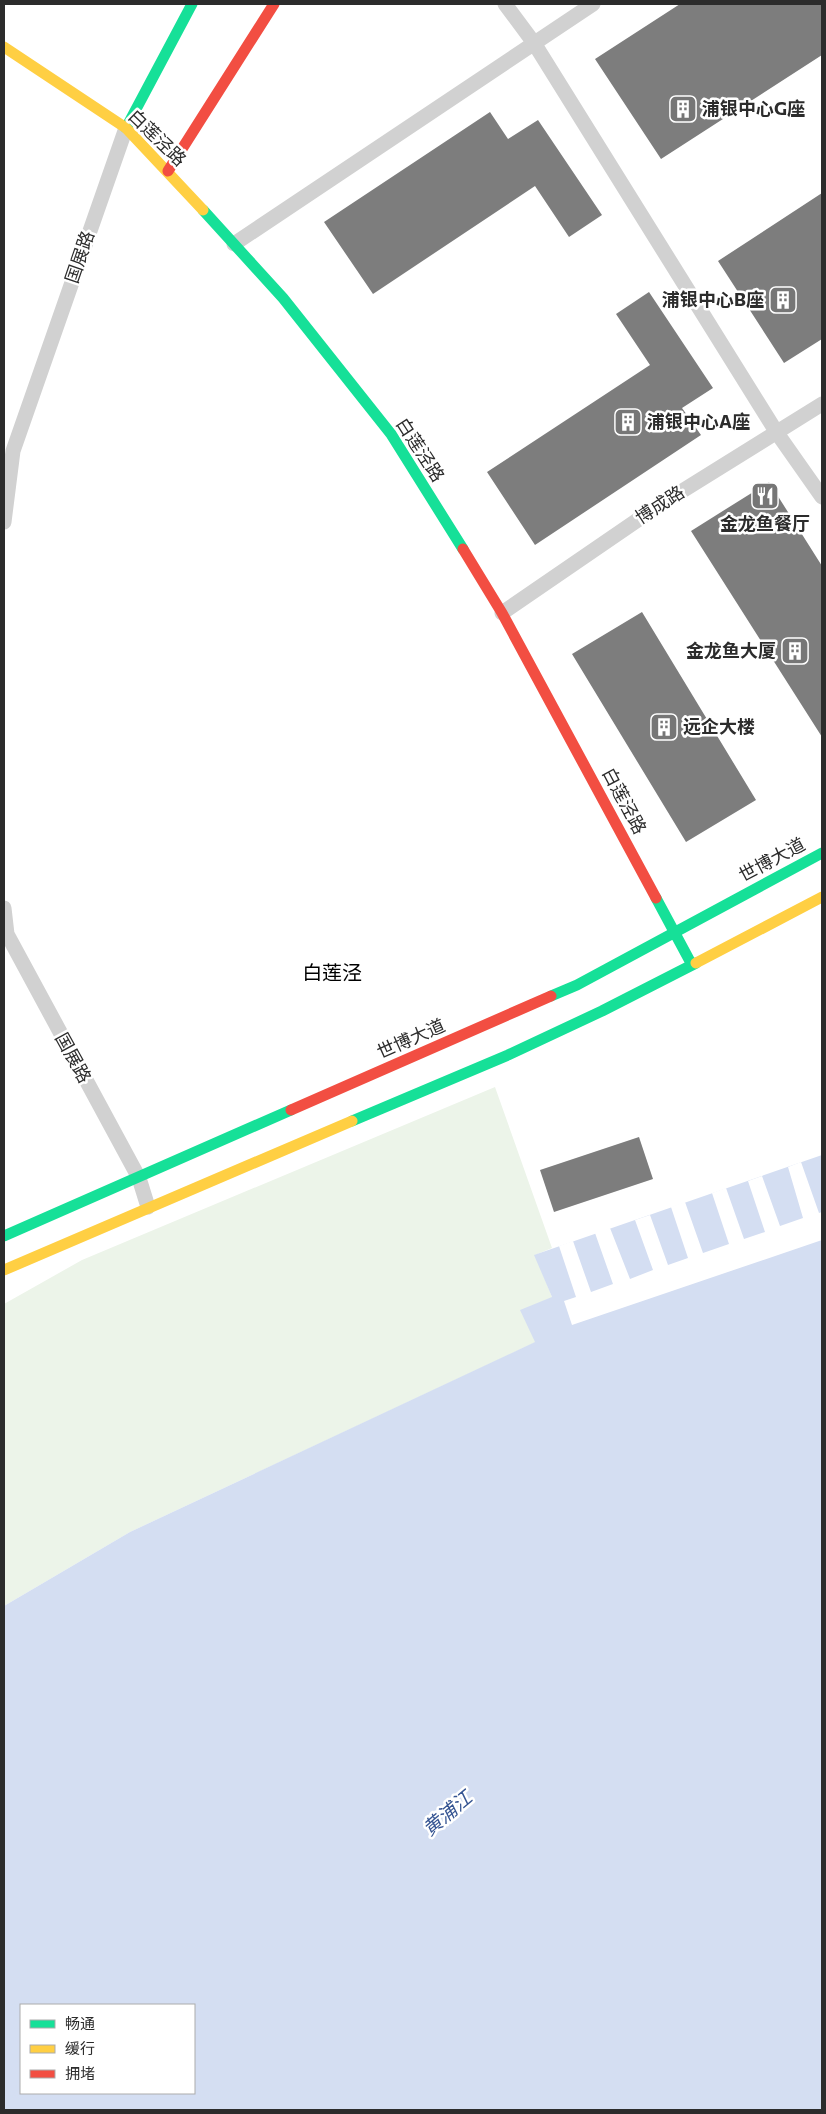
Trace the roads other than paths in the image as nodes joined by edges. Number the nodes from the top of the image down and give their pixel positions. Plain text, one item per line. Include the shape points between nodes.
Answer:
1 (192, 4) edge
2 (274, 4) edge
3 (505, 4) edge
4 (593, 4) edge
5 (534, 43) junction
6 (4, 47) edge
7 (126, 128) junction
8 (168, 171) junction
9 (234, 244) junction
10 (822, 404) edge
11 (777, 433) junction
12 (822, 497) edge
13 (4, 522) edge
14 (502, 612) junction
15 (822, 853) edge
16 (822, 897) edge
17 (4, 908) edge
18 (674, 932) junction
19 (692, 965) junction
20 (139, 1178) junction
21 (148, 1207) junction
22 (4, 1236) edge
23 (4, 1270) edge

1 - 7 main road, 国展路
2 - 8 main road
3 - 5 street
4 - 5 street
5 - 9 street
5 - 11 street
6 - 7 main road, 白莲泾路
7 - 8 main road, 白莲泾路
7 - 13 street, 国展路 via 13,451
8 - 9 main road, 白莲泾路
9 - 14 main road, 白莲泾路 via 283,298 391,434
10 - 11 street, 博成路
11 - 12 street
11 - 14 street, 博成路 via 658,506
14 - 18 main road, 白莲泾路
15 - 18 main road, 世博大道
16 - 19 main road
17 - 20 street, 国展路 via 7,934
18 - 19 main road, 白莲泾路
18 - 20 main road, 世博大道 via 577,985
19 - 21 main road via 508,1055
20 - 21 street, 国展路
20 - 22 main road, 世博大道
21 - 23 main road

